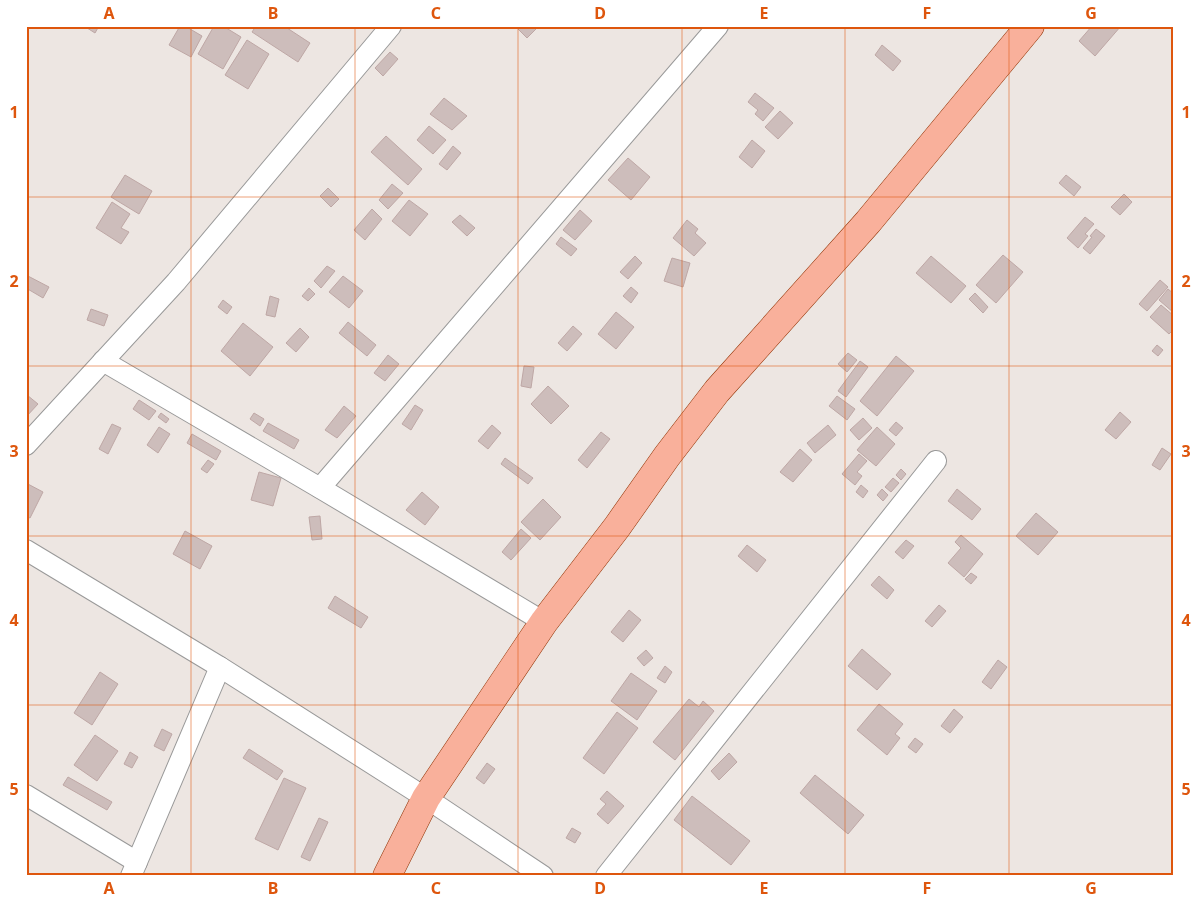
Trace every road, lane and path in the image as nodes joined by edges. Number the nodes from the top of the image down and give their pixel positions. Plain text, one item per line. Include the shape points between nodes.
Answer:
1 (391, 26) edge
2 (718, 26) edge
3 (1030, 26) edge
4 (103, 361) junction
5 (26, 445) edge
6 (936, 461) dead end
7 (320, 488) junction
8 (26, 550) edge
9 (544, 622) junction
10 (220, 667) junction
11 (26, 795) edge
12 (426, 798) junction
13 (134, 869) edge
14 (387, 876) edge
15 (543, 876) edge
16 (606, 876) edge

1 - 4 street via 176,282
2 - 7 street
3 - 9 main road via 868,222 717,391
4 - 5 street
4 - 7 street
6 - 16 street
7 - 9 street
8 - 10 street
9 - 12 main road
10 - 12 street
10 - 13 street
11 - 13 street
12 - 14 main road
12 - 15 street

